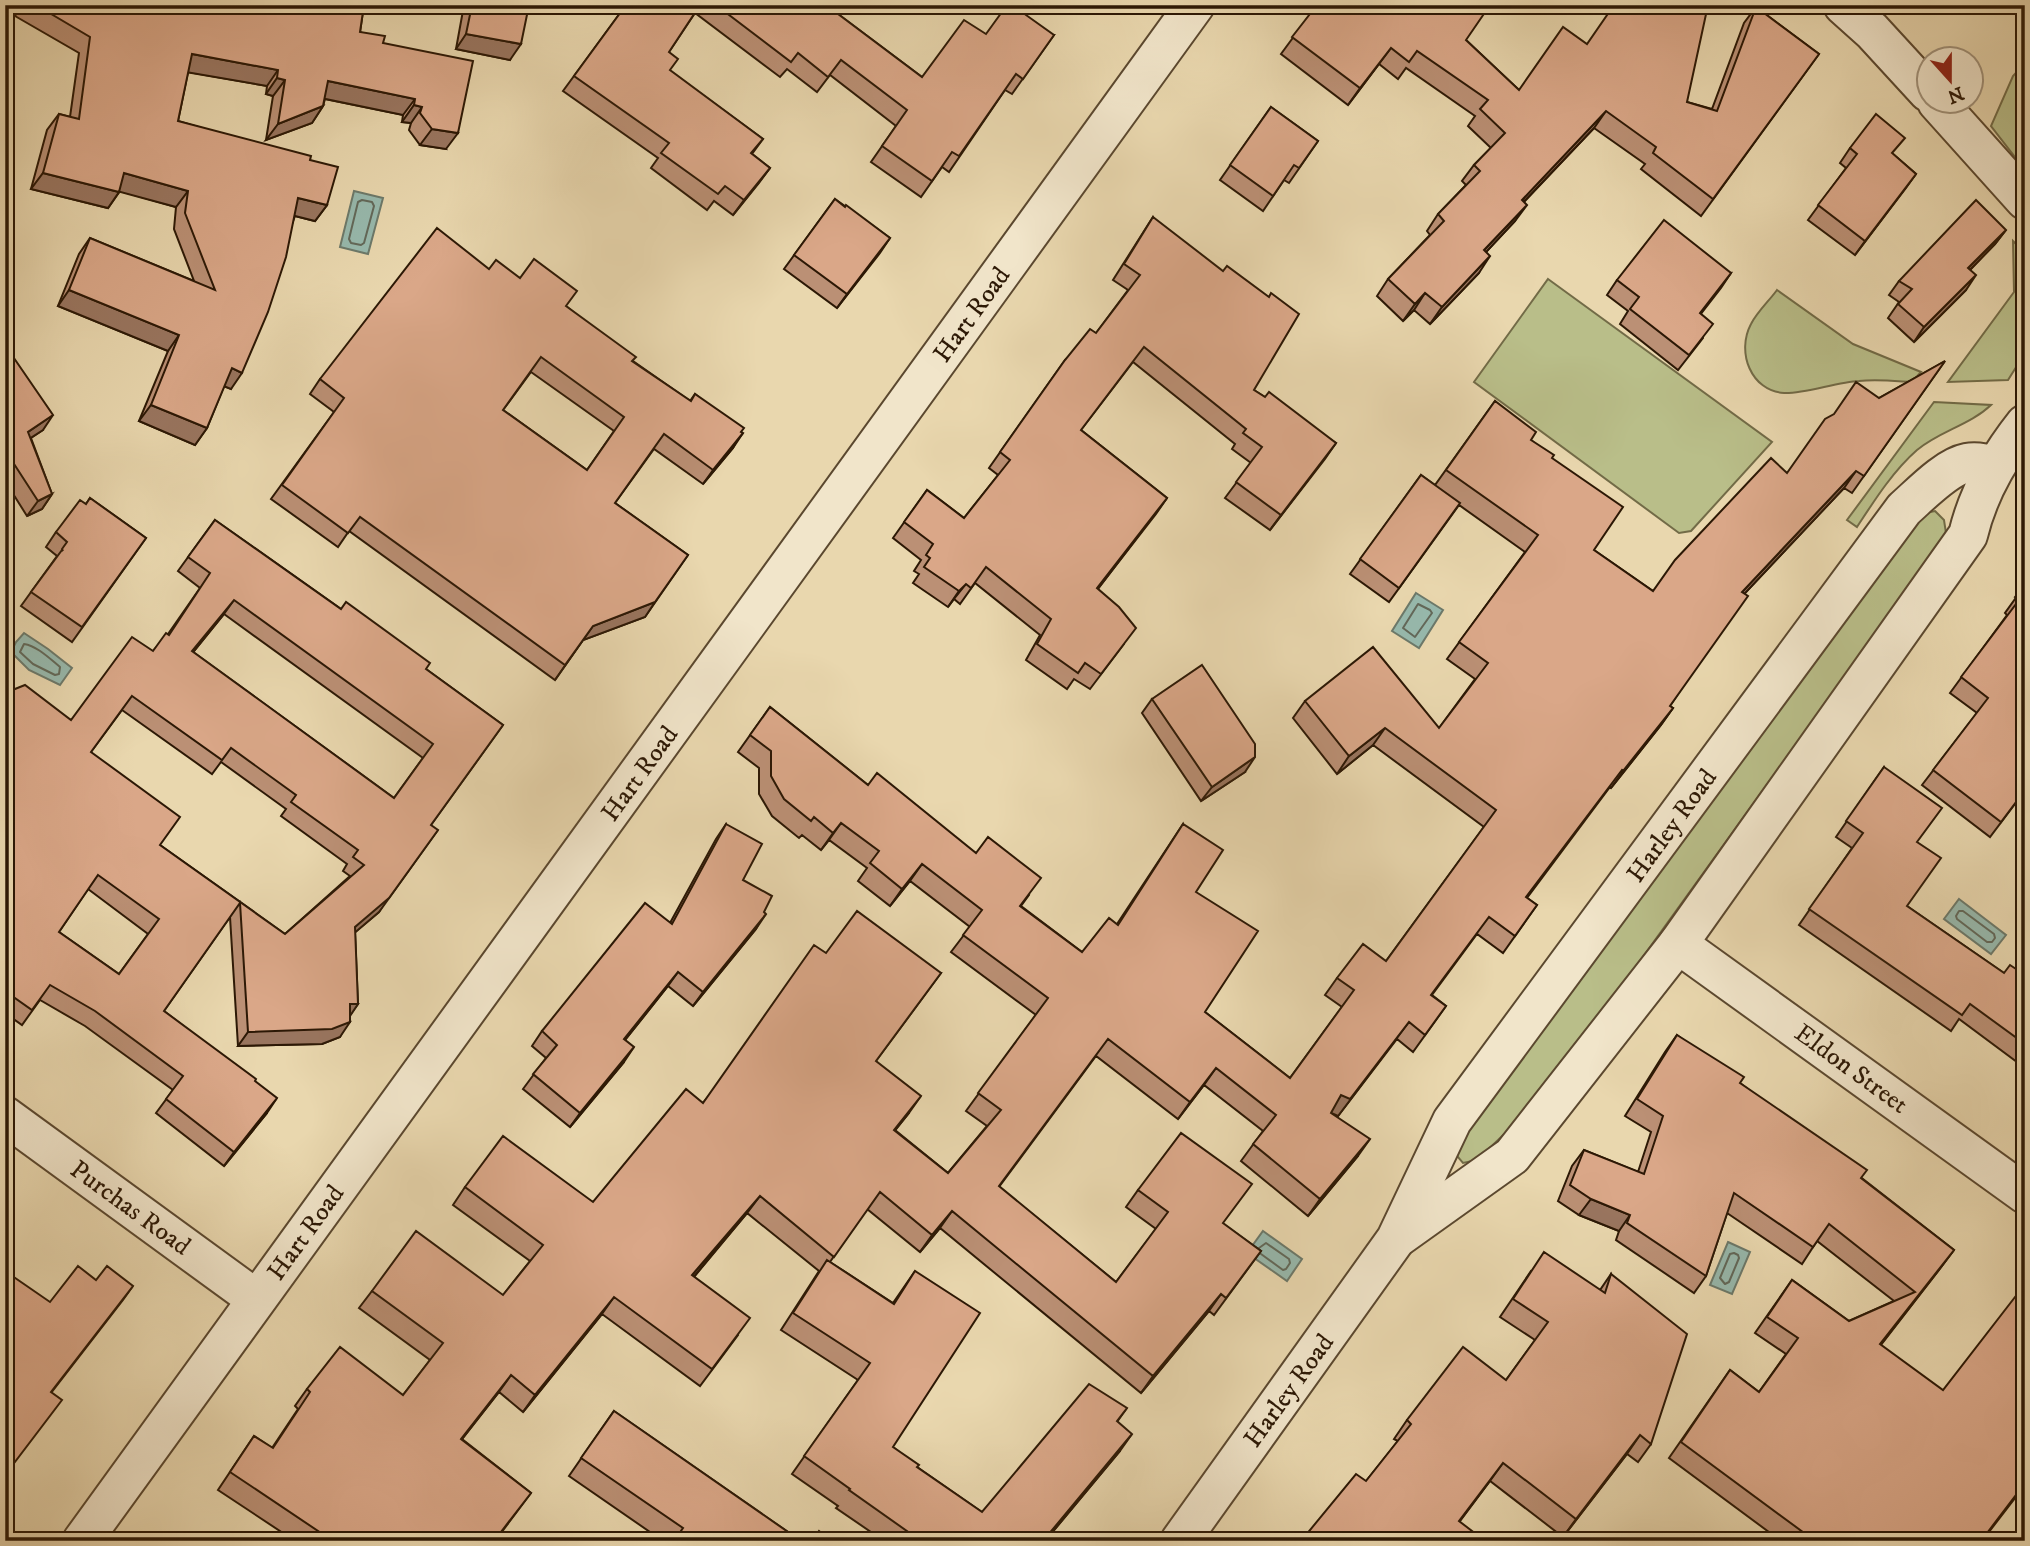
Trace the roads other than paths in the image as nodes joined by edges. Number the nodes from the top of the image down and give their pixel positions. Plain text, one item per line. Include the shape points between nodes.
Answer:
1 (1195, 5) edge
2 (1843, 5) edge
3 (1914, 77) edge
4 (1950, 116) edge
5 (2025, 200) edge
6 (2025, 424) edge
7 (1994, 466) junction
8 (1678, 944) junction
9 (5, 1116) edge
10 (2025, 1194) edge
11 (1396, 1239) junction
12 (256, 1299) junction
13 (82, 1541) edge
14 (1180, 1541) edge

1 - 12 street, Hart Road
2 - 3 street
4 - 5 street
6 - 7 street, Harley Road
7 - 8 street, Harley Road via 1968,535
7 - 11 street, Harley Road via 1965,463 1904,509 1452,1121
8 - 10 street, Eldon Street
8 - 11 street, Harley Road via 1512,1156
9 - 12 street, Purchas Road
11 - 14 street, Harley Road
12 - 13 street, Hart Road

